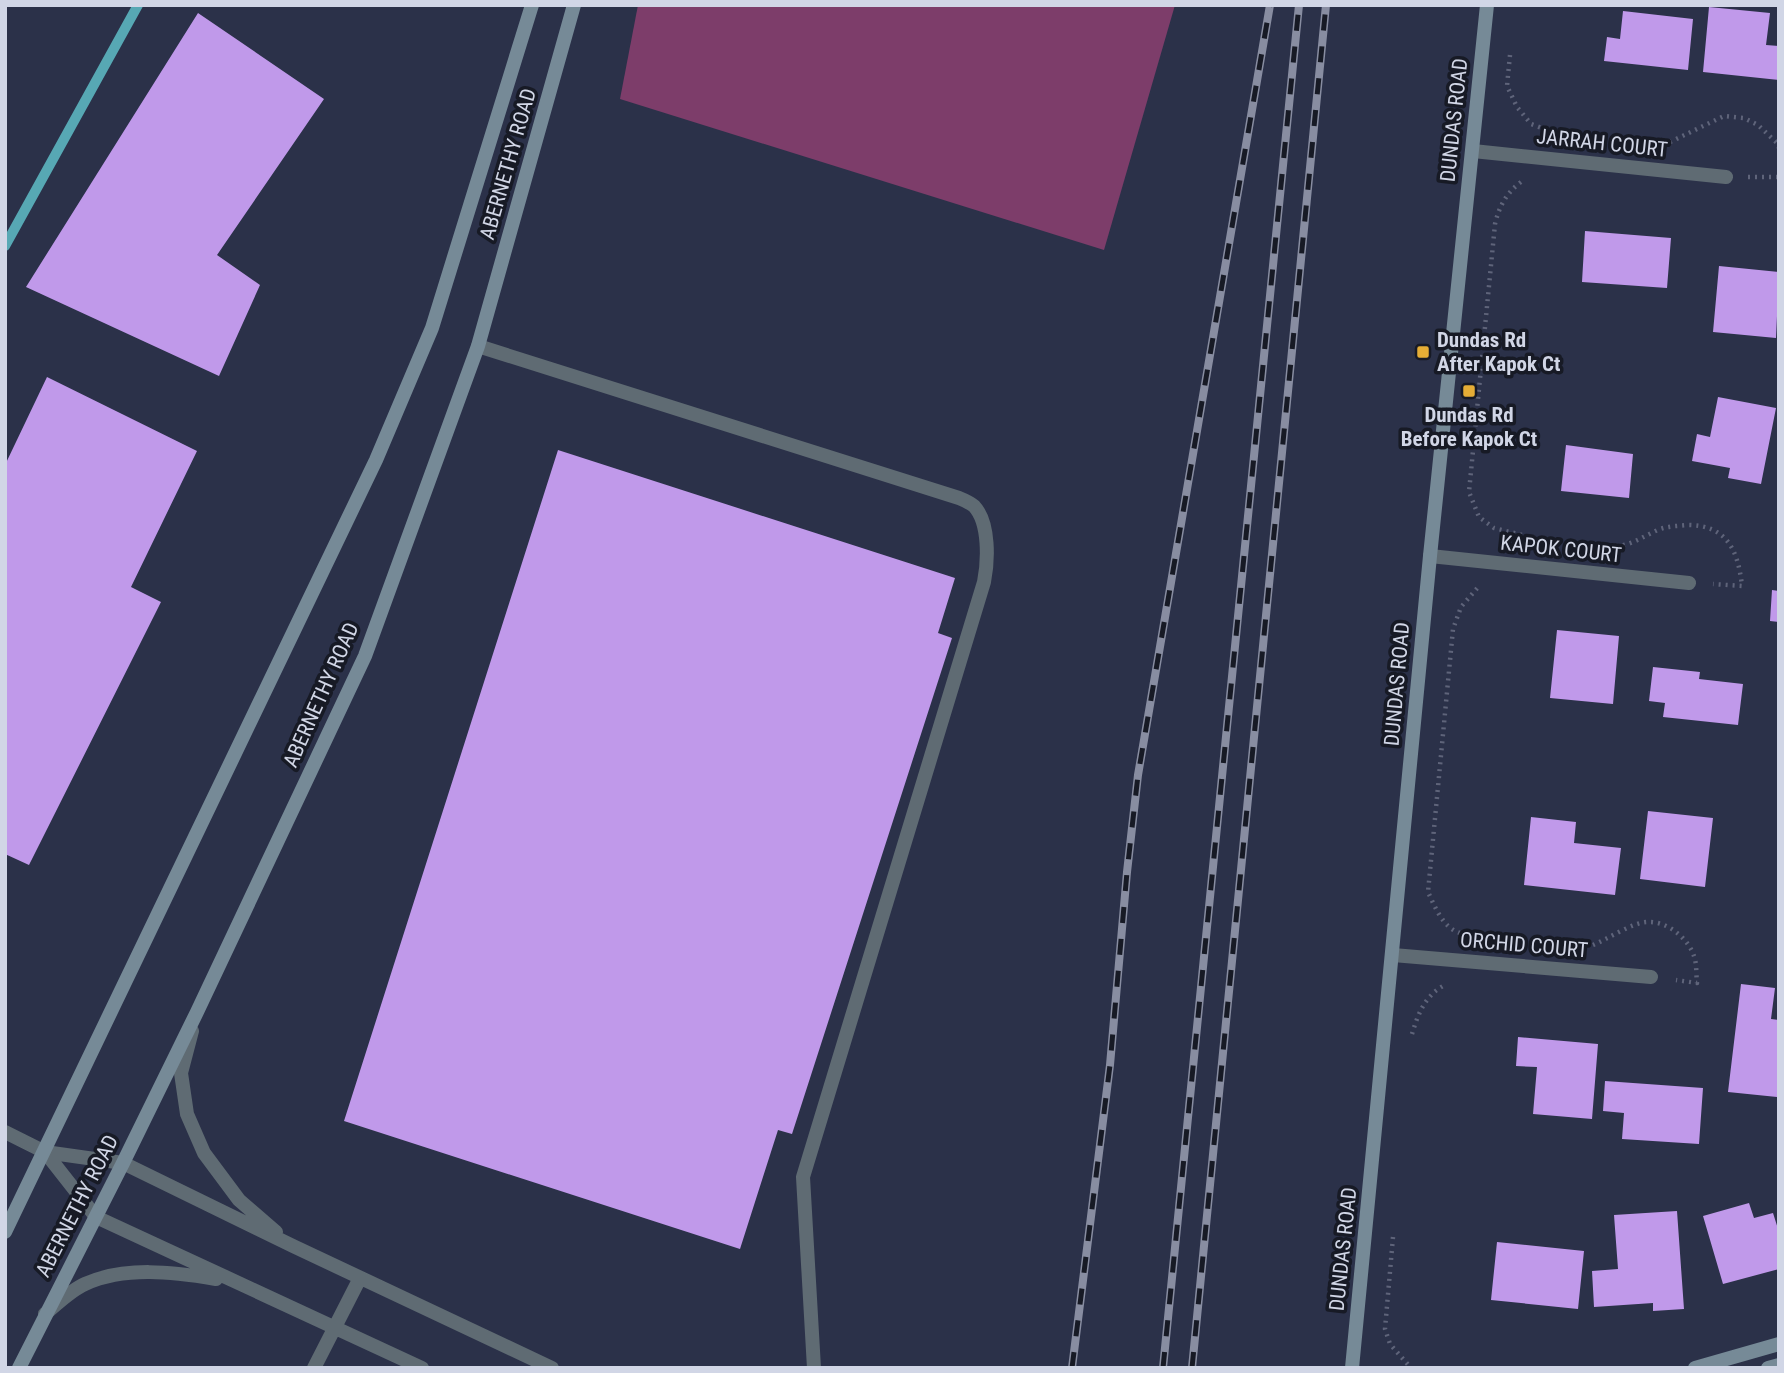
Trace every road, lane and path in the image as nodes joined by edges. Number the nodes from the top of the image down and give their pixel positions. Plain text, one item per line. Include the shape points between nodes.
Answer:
1 (532, 5) edge
2 (574, 5) edge
3 (1487, 5) edge
4 (1511, 46) dead end
5 (1632, 139) dead end
6 (1779, 148) edge
7 (1473, 151) junction
8 (1554, 159) junction
9 (1726, 177) dead end
10 (478, 346) junction
11 (1522, 536) junction
12 (1547, 541) dead end
13 (1608, 546) dead end
14 (1430, 556) junction
15 (1518, 566) junction
16 (1689, 583) joint
17 (1464, 934) dead end
18 (1584, 949) dead end
19 (1393, 955) junction
20 (1651, 977) joint
21 (1449, 984) dead end
22 (197, 1012) junction
23 (1410, 1039) dead end
24 (5, 1132) edge
25 (45, 1152) junction
26 (123, 1163) junction
27 (96, 1217) junction
28 (5, 1232) edge
29 (1393, 1233) dead end
30 (293, 1246) junction
31 (360, 1278) junction
32 (234, 1282) junction
33 (45, 1314) junction
34 (334, 1328) junction
35 (1779, 1344) edge
36 (1779, 1365) edge
37 (19, 1368) edge
38 (314, 1368) edge
39 (422, 1368) edge
40 (552, 1368) edge
41 (814, 1368) edge
42 (1352, 1368) edge
43 (1411, 1368) edge
44 (1695, 1368) edge
45 (1768, 1368) edge

1 - 25 main road, ABERNETHY ROAD via 432,328 376,460
2 - 10 main road, ABERNETHY ROAD
3 - 7 main road, DUNDAS ROAD
4 - 8 path via 1507,86 1531,124 1558,134
5 - 6 path via 1670,142 1724,116 1758,125
7 - 8 street, JARRAH COURT
7 - 14 main road, DUNDAS ROAD
8 - 9 street, JARRAH COURT
8 - 11 path via 1552,175 1519,183 1508,193 1495,224 1469,492 1479,517 1494,528
10 - 22 main road, ABERNETHY ROAD via 365,656
10 - 41 street via 960,498 973,505 981,517 988,561 984,582 803,1177
11 - 12 path
11 - 15 path
13 - 16 path via 1620,547 1677,526 1703,525 1722,533 1740,565 1742,586
14 - 15 street, KAPOK COURT
14 - 19 main road, DUNDAS ROAD
15 - 16 street, KAPOK COURT
15 - 17 path via 1517,578 1496,578 1480,586 1461,607 1453,629 1428,892 1439,915 1454,931
18 - 20 path via 1648,922 1670,927 1695,956 1696,983
19 - 20 street, ORCHID COURT
19 - 42 main road, DUNDAS ROAD
21 - 23 path via 1421,1008
22 - 26 main road, ABERNETHY ROAD
22 - 30 street via 181,1073 187,1114 204,1153 239,1200
24 - 25 street
25 - 26 street
25 - 27 street
25 - 28 main road, ABERNETHY ROAD
26 - 27 main road, ABERNETHY ROAD
26 - 30 street
27 - 32 street
27 - 33 main road, ABERNETHY ROAD
29 - 43 path via 1385,1329 1390,1344
30 - 31 street
31 - 34 street
31 - 40 street
32 - 33 street via 178,1273 113,1275 83,1284
32 - 34 street
33 - 37 main road, ABERNETHY ROAD
34 - 38 street
34 - 39 street
35 - 44 main road
36 - 45 main road

